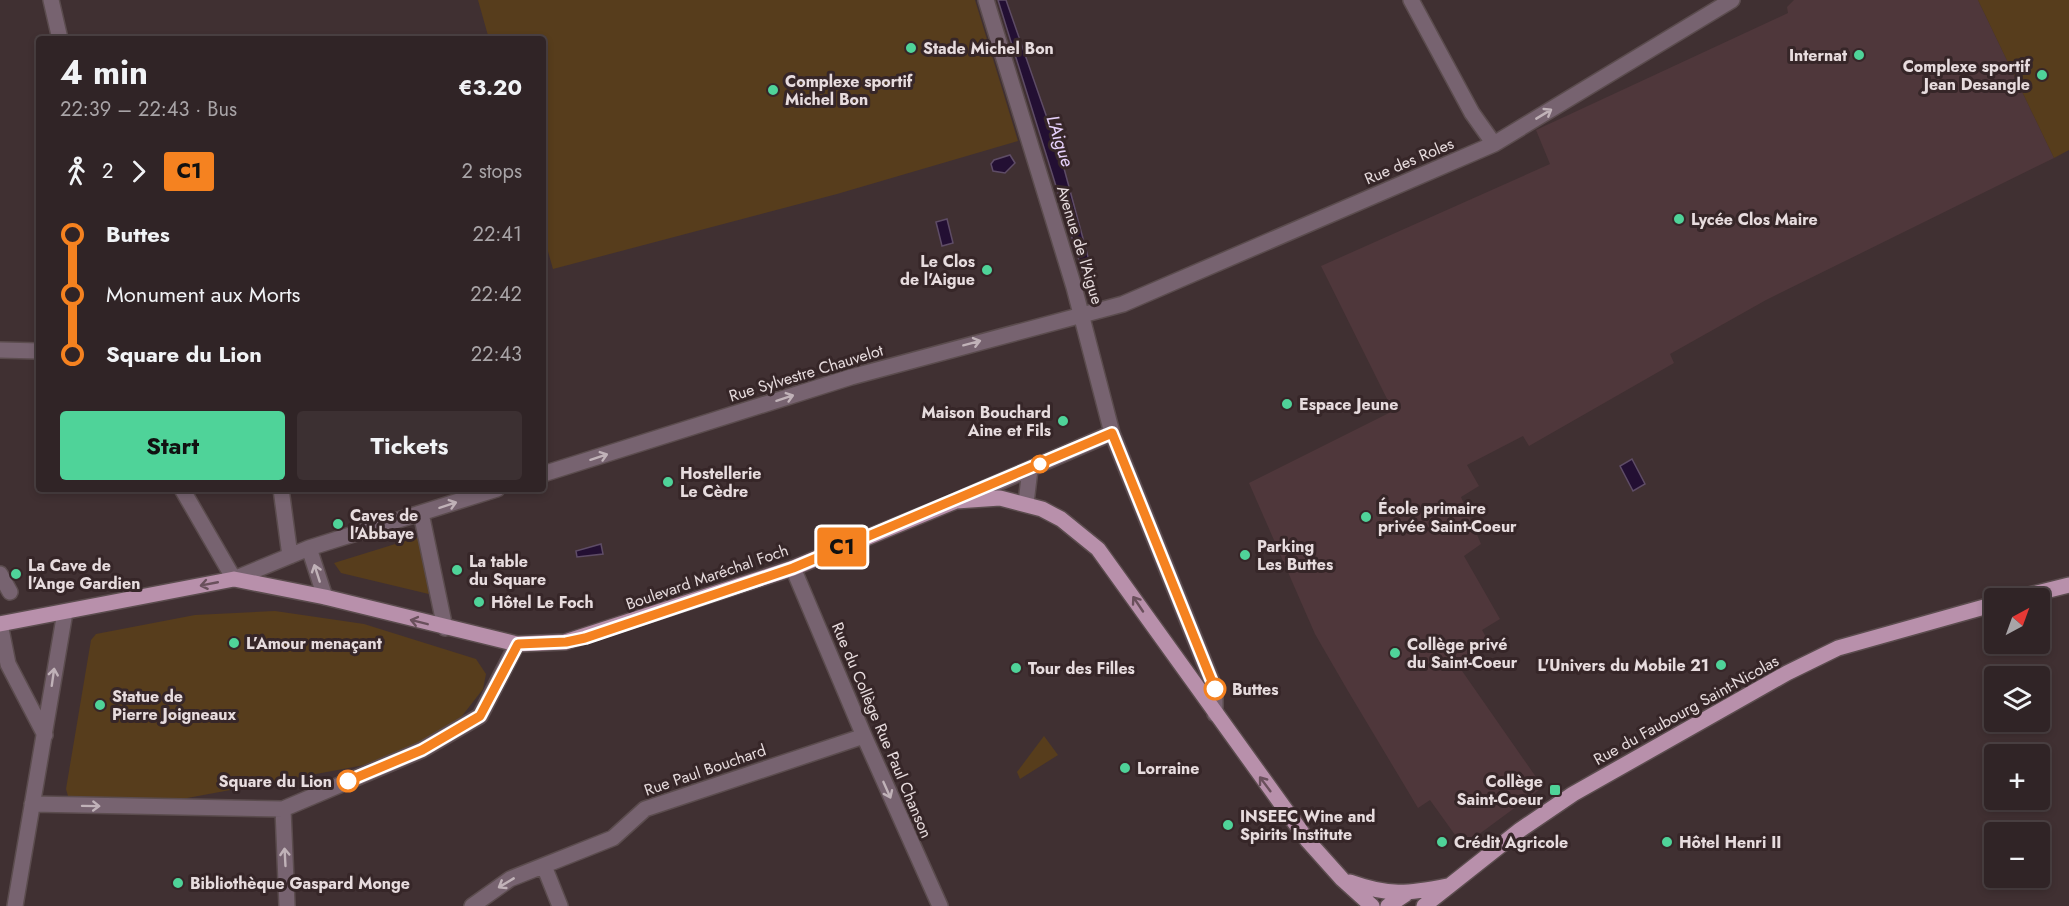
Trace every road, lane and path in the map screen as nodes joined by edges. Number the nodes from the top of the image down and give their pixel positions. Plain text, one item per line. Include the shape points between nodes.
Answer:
1 (51, 0) edge
2 (986, 0) edge
3 (1412, 0) edge
4 (1732, 0) edge
5 (59, 36) edge
6 (1494, 144) junction
7 (1082, 316) junction
8 (0, 350) edge
9 (36, 351) edge
10 (1112, 433) junction
11 (1030, 469) junction
12 (546, 473) edge
13 (184, 492) edge
14 (281, 492) edge
15 (488, 492) edge
16 (956, 501) junction
17 (1026, 503) junction
18 (421, 513) junction
19 (309, 548) junction
20 (290, 556) junction
21 (793, 568) junction
22 (0, 574) edge
23 (234, 579) junction
24 (2069, 585) edge
25 (2050, 590) edge
26 (10, 592) dead end
27 (325, 597) junction
28 (1984, 607) edge
29 (65, 612) junction
30 (0, 624) edge
31 (445, 628) junction
32 (518, 644) junction
33 (1215, 714) junction
34 (45, 735) junction
35 (864, 736) junction
36 (32, 804) junction
37 (283, 809) junction
38 (544, 866) junction
39 (1342, 879) junction
40 (1449, 886) junction
41 (1406, 894) junction
42 (15, 906) edge
43 (287, 906) edge
44 (472, 906) edge
45 (560, 906) edge
46 (940, 906) edge
47 (1372, 906) edge
48 (1389, 906) edge
49 (1424, 906) edge
50 (1443, 906) edge

1 - 5 street
2 - 7 street, Avenue de l'Aigue
3 - 6 street via 1472,113
6 -> 4 street, Rue des Roles
6 - 7 street, Rue des Roles via 1123,304
7 - 10 street, Avenue de l'Aigue
12 -> 7 street, Rue Sylvestre Chauvelot via 851,377
8 - 9 street
10 - 11 street
10 - 33 street, Avenue de l'Aigue via 1215,689
11 - 16 street
11 - 17 street
13 - 23 street
14 - 20 street
18 -> 15 street
16 - 17 main road, Boulevard Maréchal Foch via 1000,498
16 - 21 main road, Boulevard Maréchal Foch
33 -> 17 main road, Boulevard Maréchal Foch via 1098,549 1061,519
18 - 19 street
18 - 31 street
19 - 20 street
27 -> 19 street
20 - 23 street
21 - 32 main road, Boulevard Maréchal Foch via 585,638
21 - 35 street, Rue du Collège Rue Paul Chanson
22 - 26 street
23 - 27 main road, Boulevard Maréchal Foch
23 -> 29 main road, Boulevard Maréchal Foch
24 - 25 main road
31 -> 27 main road, Boulevard Maréchal Foch
28 - 40 main road, Rue du Faubourg Saint-Nicolas via 1859,641 1787,673 1573,794
29 - 30 main road, Boulevard Maréchal Foch
34 -> 29 street
30 - 34 street via 8,664
31 - 32 main road, Boulevard Maréchal Foch
32 - 37 street via 480,716 422,750
39 -> 33 main road, Boulevard Maréchal Foch via 1308,841
34 - 36 street
35 - 38 street, Rue Paul Bouchard via 645,809 613,838
35 -> 46 street, Rue du Collège Rue Paul Chanson
36 -> 37 street
36 - 42 street
43 -> 37 street
38 -> 44 street, Rue Paul Bouchard via 510,879
38 - 45 street
39 - 41 main road via 1366,888
39 - 47 main road, Boulevard Maréchal Foch
40 - 41 main road
40 - 49 main road, Rue du Faubourg Saint-Nicolas
40 - 50 main road
41 - 48 main road

